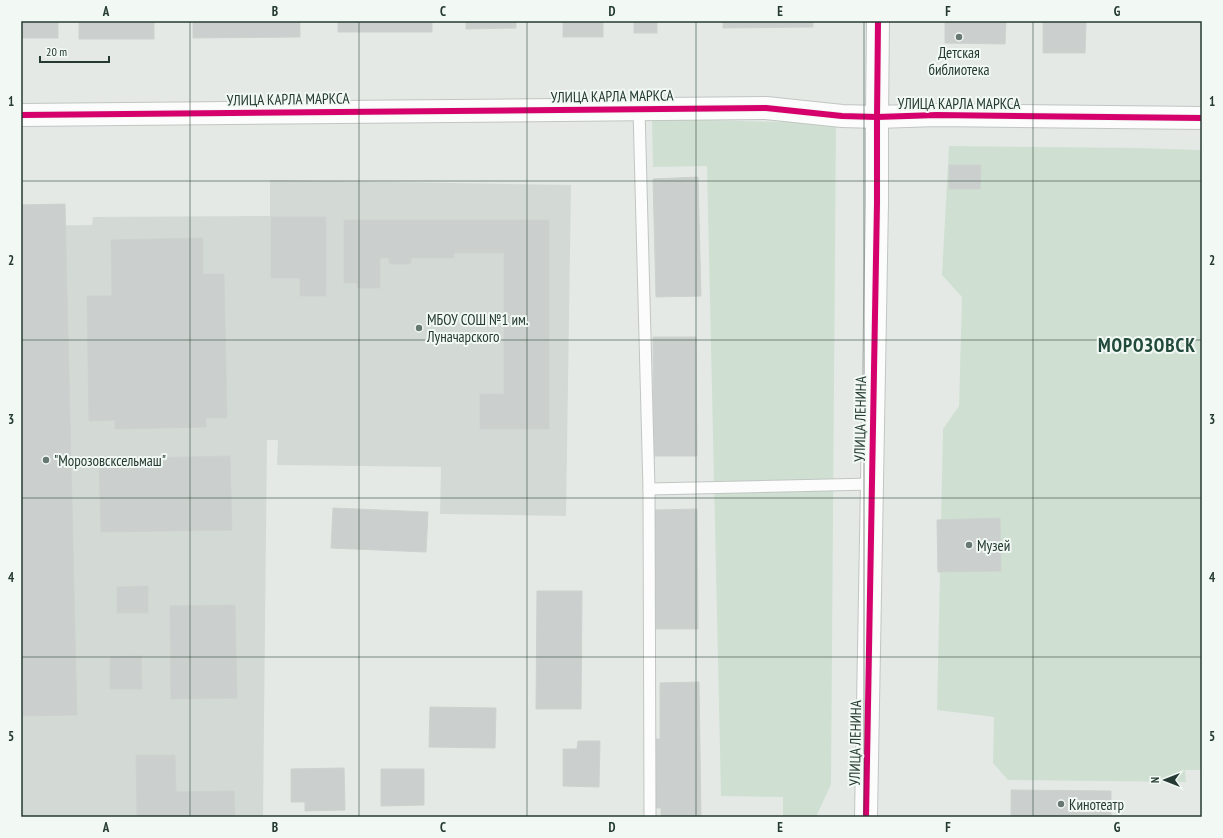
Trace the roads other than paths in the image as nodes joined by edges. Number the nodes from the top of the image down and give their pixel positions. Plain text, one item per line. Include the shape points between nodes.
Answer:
1 (878, 21) edge
2 (639, 109) junction
3 (21, 115) edge
4 (876, 117) junction
5 (1202, 118) edge
6 (872, 484) junction
7 (649, 489) junction
8 (650, 817) edge
9 (866, 817) edge

1 - 4 street, УЛИЦА ЛЕНИНА
2 - 3 street, УЛИЦА КАРЛА МАРКСА
2 - 4 street, УЛИЦА КАРЛА МАРКСА via 766,108
2 - 7 lane
4 - 5 street, УЛИЦА КАРЛА МАРКСА via 945,115
4 - 6 street, УЛИЦА ЛЕНИНА
6 - 7 lane
6 - 9 street, УЛИЦА ЛЕНИНА
7 - 8 lane

